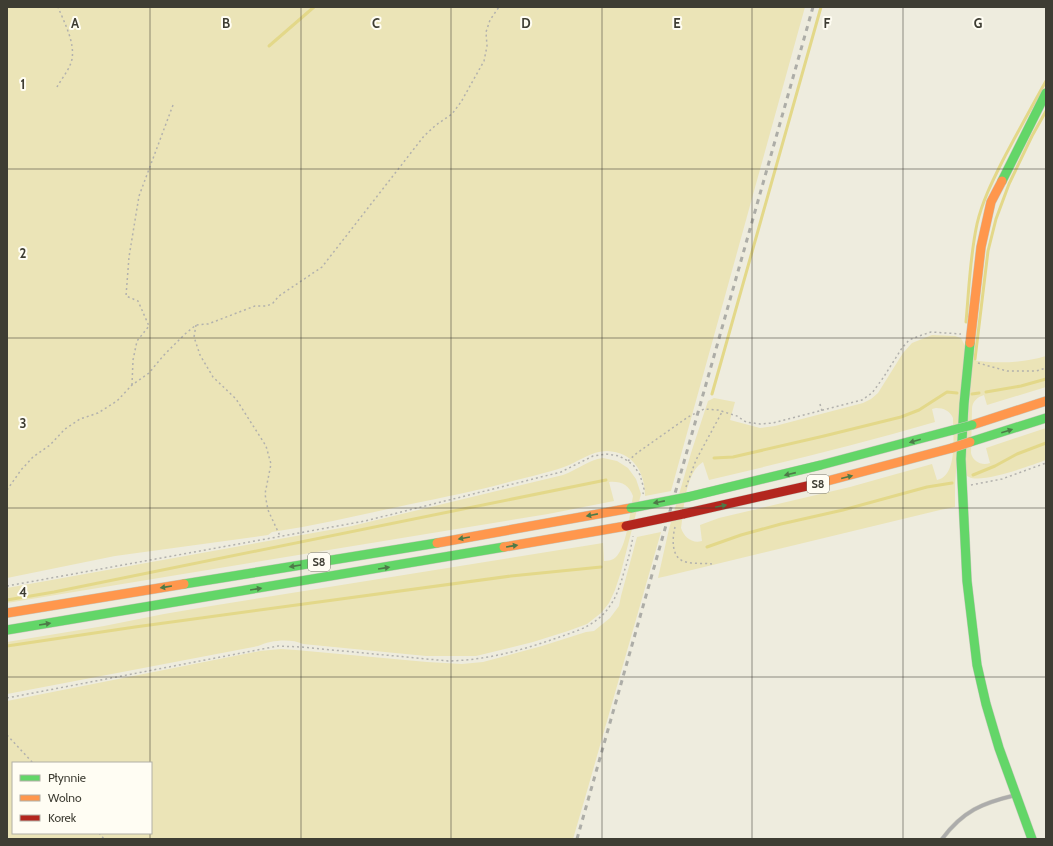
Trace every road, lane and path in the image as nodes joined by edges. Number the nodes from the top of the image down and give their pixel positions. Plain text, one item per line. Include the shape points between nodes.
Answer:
1 (58, 7) edge
2 (499, 7) edge
3 (57, 87) dead end
4 (1046, 93) edge
5 (173, 105) dead end
6 (196, 325) junction
7 (970, 334) junction
8 (968, 361) junction
9 (1046, 368) edge
10 (132, 385) junction
11 (1046, 401) edge
12 (820, 404) dead end
13 (822, 411) junction
14 (1046, 418) edge
15 (628, 461) dead end
16 (1046, 463) edge
17 (962, 487) junction
18 (7, 490) edge
19 (280, 536) dead end
20 (7, 613) edge
21 (7, 630) edge
22 (7, 735) edge
23 (32, 762) edge
24 (1017, 795) junction
25 (942, 839) edge
26 (1032, 839) edge

1 - 3 path via 71,43 72,59
2 - 6 path via 486,32 484,61 461,102 452,114 424,136 322,267 279,296 273,304 255,306 208,324
4 - 7 main road via 991,202 981,247
5 - 10 path via 139,196 129,257 126,296 138,301 149,326 137,341
6 - 10 path via 149,373
6 - 19 path via 194,337 200,355 213,377 236,399 266,446 271,464 264,494
7 - 8 main road
7 - 13 path via 931,332 909,340 872,393 862,400
8 - 9 path via 1007,371 1036,371
8 - 17 main road via 960,459
10 - 18 path via 117,401 65,429 50,445 33,457
11 -> 20 main road, S8, bridge via 866,455 688,497 442,542
12 - 13 path
13 - 15 path via 760,424 704,409
21 -> 14 main road, S8, bridge via 626,526 805,487 952,448
16 - 17 path via 1002,479
17 - 24 main road via 967,581 978,665 986,704
22 - 23 path
24 - 25 lane via 985,804 966,813
24 - 26 main road

